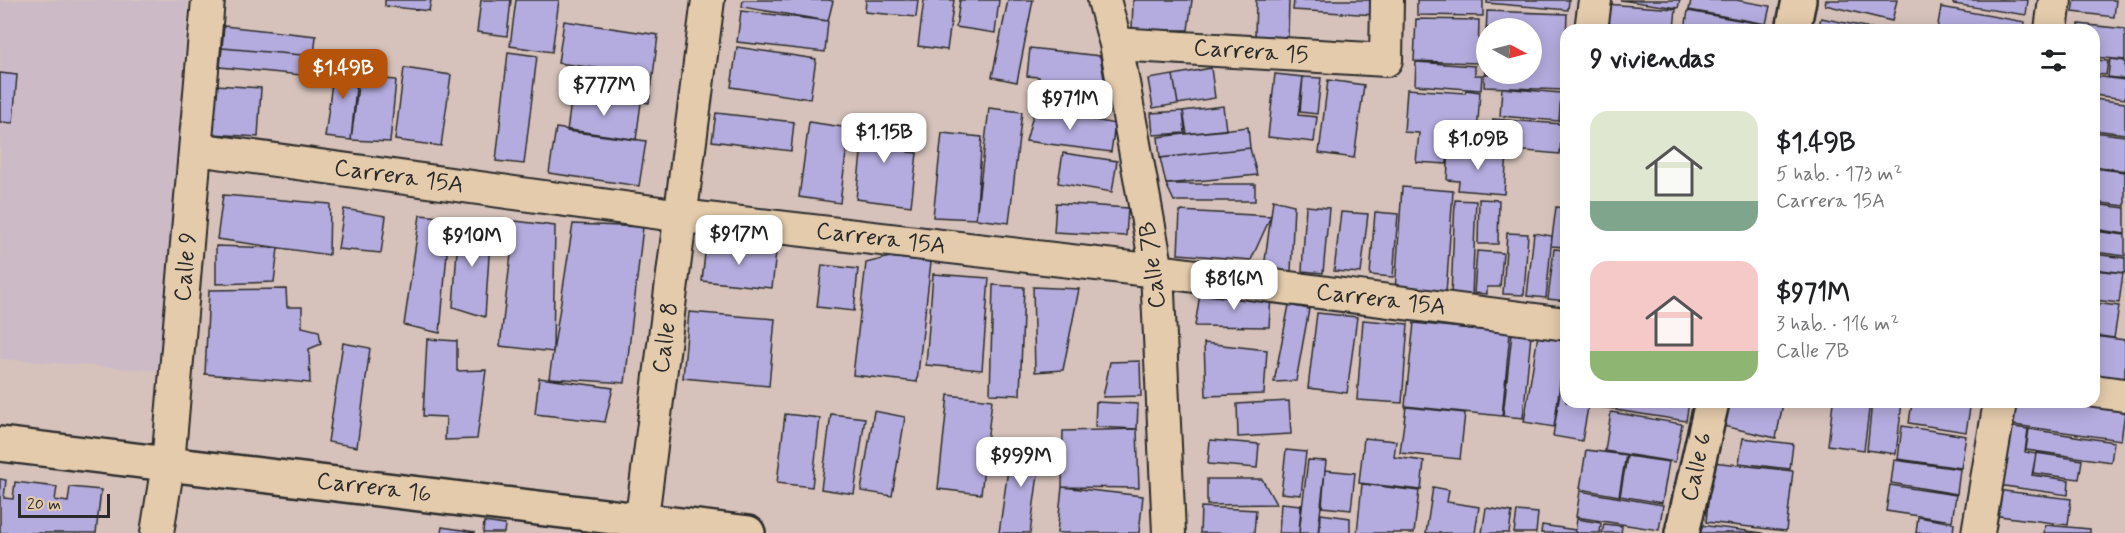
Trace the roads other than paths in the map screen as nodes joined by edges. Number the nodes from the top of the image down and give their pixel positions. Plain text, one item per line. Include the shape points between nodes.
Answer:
1 (208, 0) edge
2 (708, 0) edge
3 (1104, 0) edge
4 (1387, 0) edge
5 (1595, 0) edge
6 (1799, 0) edge
7 (2055, 0) edge
8 (1592, 24) edge
9 (1794, 24) edge
10 (2052, 24) edge
11 (1116, 44) junction
12 (196, 149) junction
13 (682, 216) junction
14 (1157, 271) junction
15 (1560, 323) edge
16 (2100, 393) edge
17 (2125, 395) edge
18 (1711, 408) edge
19 (1999, 408) edge
20 (0, 444) edge
21 (168, 464) junction
22 (641, 527) edge
23 (157, 533) edge
24 (748, 533) edge
25 (1169, 533) edge
26 (1682, 533) edge
27 (1978, 533) edge

1 - 12 street, Calle 9
2 - 13 street, Calle 8
3 - 11 street, Calle 7B
4 - 11 street, Carrera 15 via 1386,60
5 - 8 street
6 - 9 street
7 - 10 street
11 - 14 street, Calle 7B
12 - 13 street, Carrera 15A
12 - 21 street, Calle 9
13 - 14 street, Carrera 15A
13 - 22 street, Calle 8
14 - 15 street, Carrera 15A
14 - 25 street, Calle 7B
16 - 17 street
18 - 26 street, Calle 6
19 - 27 street
20 - 21 street, Carrera 16
21 - 22 street, Carrera 16
21 - 23 street, Calle 9
22 - 24 street, Carrera 16

